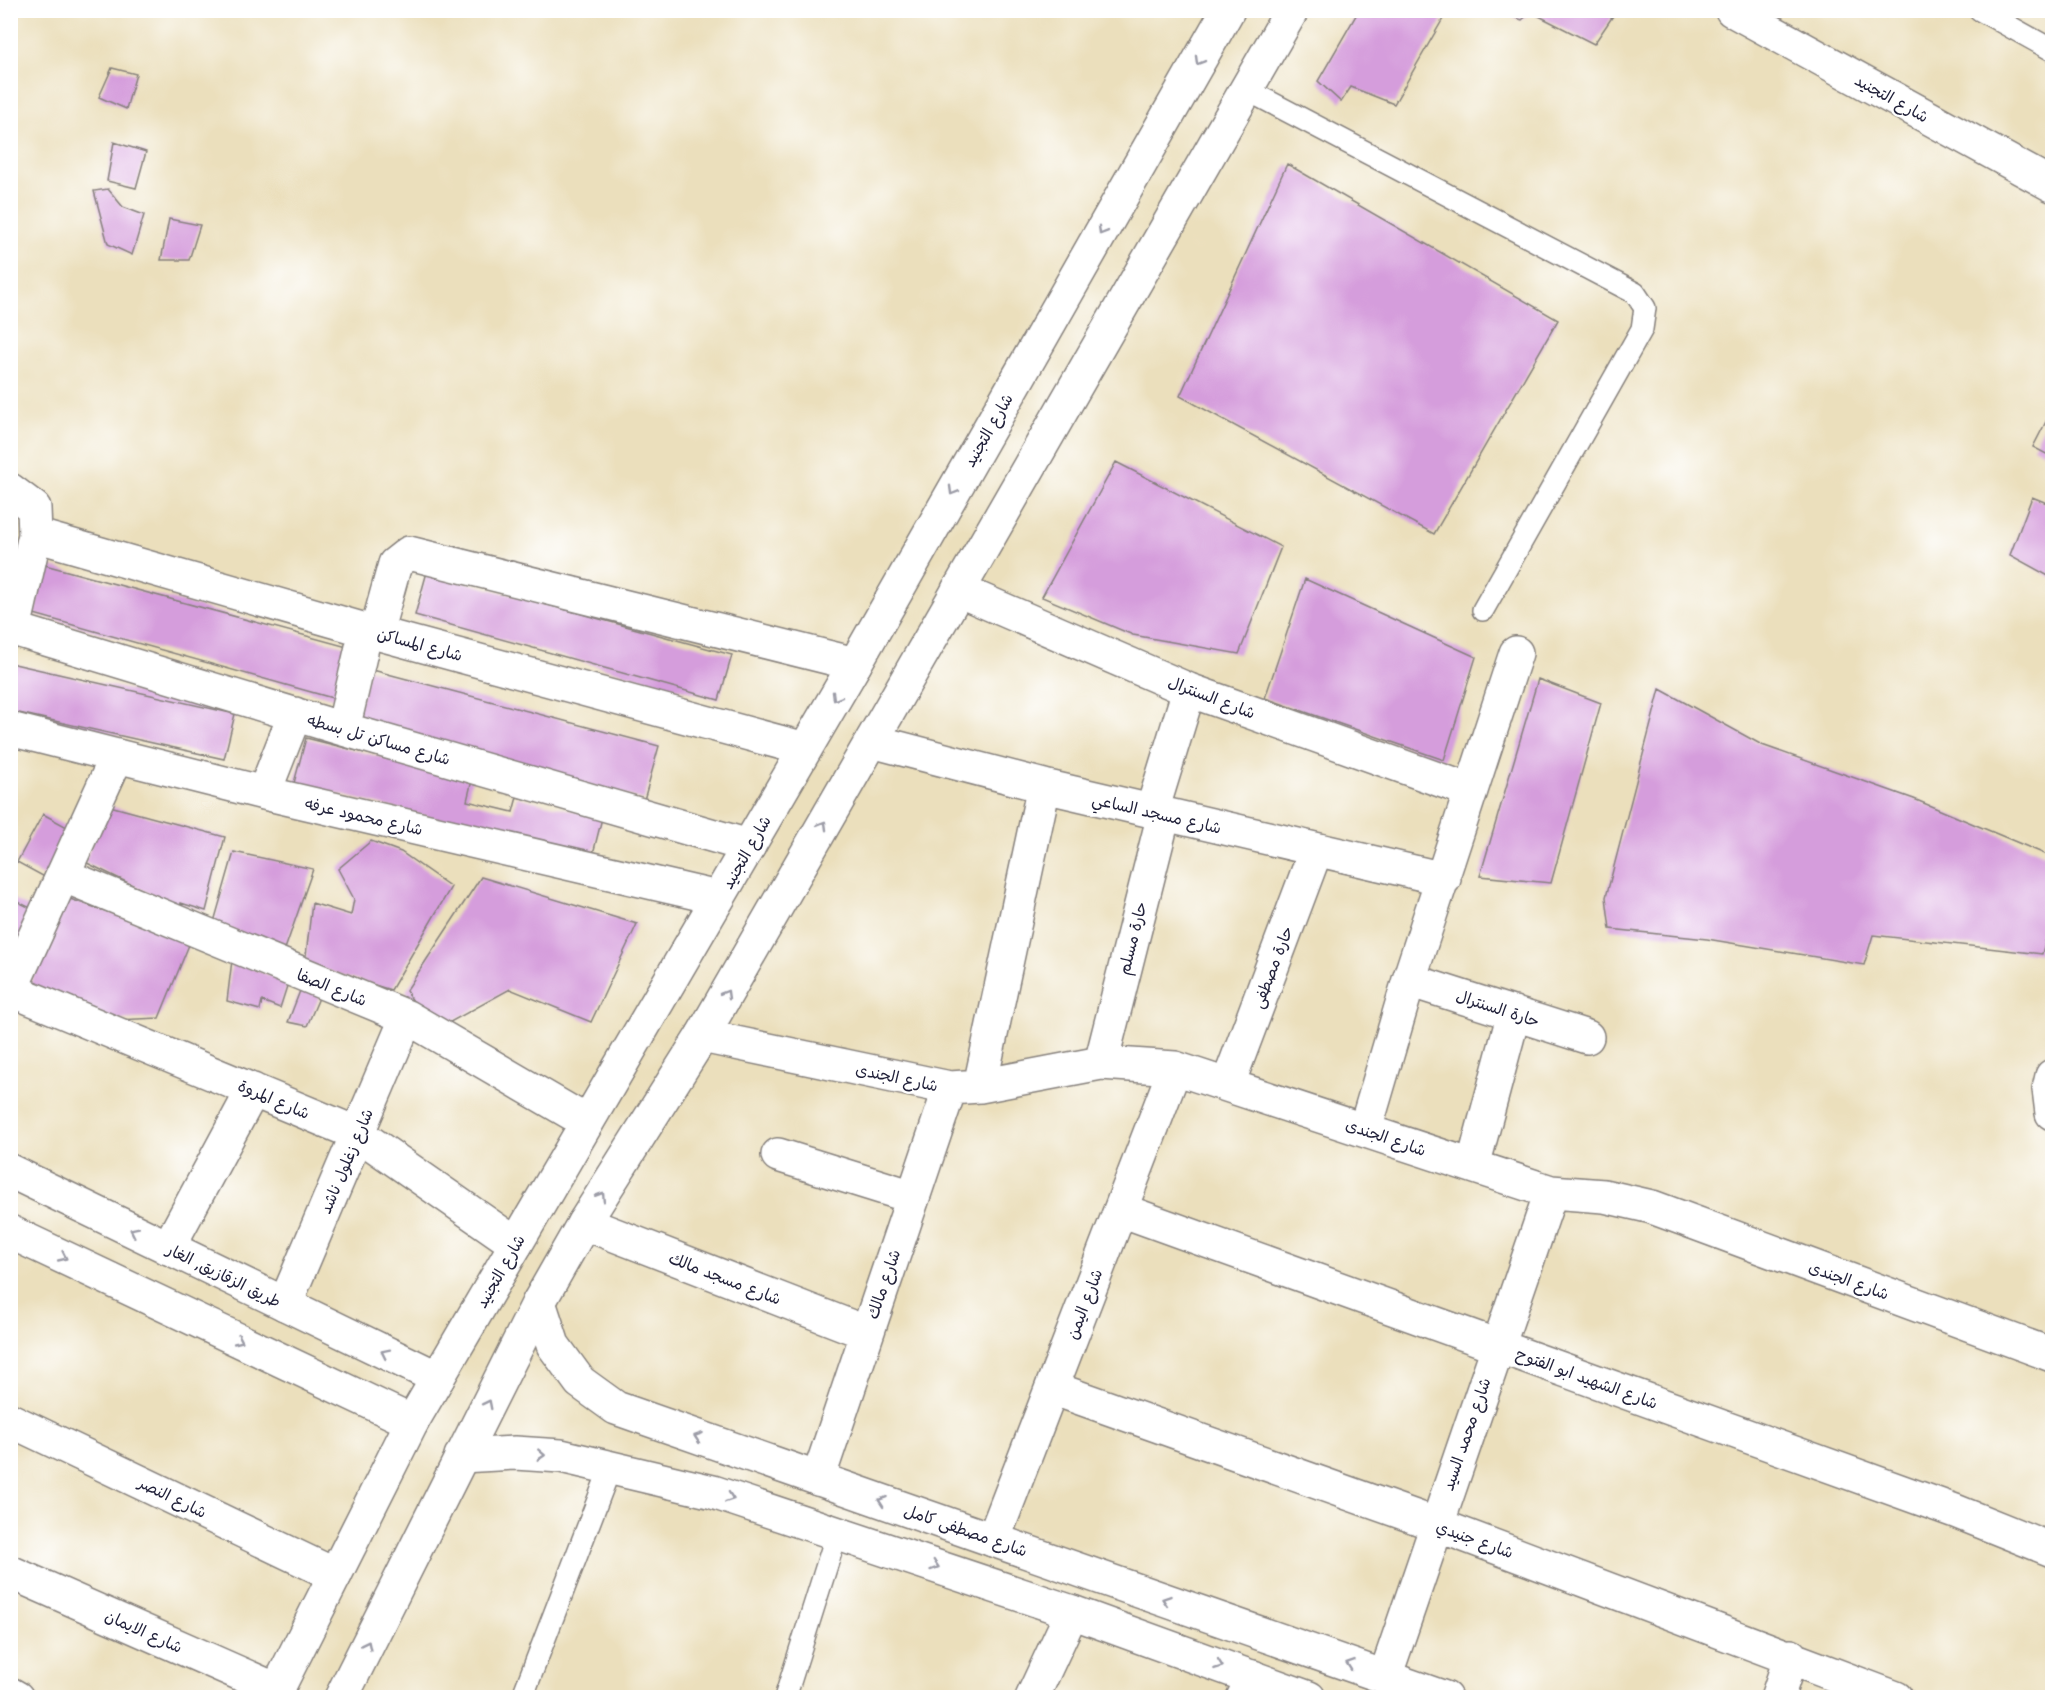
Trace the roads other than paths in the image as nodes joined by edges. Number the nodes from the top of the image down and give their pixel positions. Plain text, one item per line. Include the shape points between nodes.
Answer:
1 (1228, 10) edge
2 (1292, 10) edge
3 (1732, 10) edge
4 (1980, 10) edge
5 (2051, 46) edge
6 (1246, 90) junction
7 (2052, 185) edge
8 (10, 490) edge
9 (35, 535) junction
10 (958, 590) junction
11 (1483, 610) dead end
12 (12, 628) edge
13 (371, 631) junction
14 (1516, 653) dead end
15 (855, 664) junction
16 (1189, 690) junction
17 (295, 714) junction
18 (10, 729) edge
19 (343, 729) junction
20 (872, 741) junction
21 (805, 749) junction
22 (117, 756) junction
23 (1044, 786) junction
24 (1471, 791) junction
25 (264, 793) junction
26 (1158, 813) junction
27 (749, 846) junction
28 (1316, 850) junction
29 (65, 876) junction
30 (1444, 879) junction
31 (718, 898) junction
32 (1409, 980) junction
33 (11, 990) edge
34 (1514, 1013) junction
35 (407, 1017) junction
36 (702, 1036) junction
37 (1587, 1037) dead end
38 (1101, 1063) junction
39 (1175, 1068) junction
40 (2052, 1076) edge
41 (1228, 1084) junction
42 (965, 1088) junction
43 (253, 1090) junction
44 (2052, 1113) edge
45 (587, 1122) junction
46 (1365, 1130) junction
47 (358, 1134) junction
48 (778, 1155) dead end
49 (1473, 1166) junction
50 (10, 1171) edge
51 (1551, 1192) junction
52 (913, 1197) junction
53 (1121, 1210) junction
54 (584, 1224) junction
55 (10, 1232) edge
56 (516, 1244) junction
57 (168, 1248) junction
58 (539, 1302) junction
59 (285, 1304) junction
60 (867, 1332) junction
61 (1497, 1345) junction
62 (2052, 1355) edge
63 (438, 1378) junction
64 (1052, 1388) junction
65 (10, 1420) edge
66 (412, 1422) junction
67 (461, 1456) junction
68 (610, 1466) junction
69 (818, 1479) junction
70 (804, 1522) junction
71 (1435, 1524) junction
72 (837, 1533) junction
73 (993, 1540) junction
74 (2052, 1550) edge
75 (10, 1572) edge
76 (335, 1575) junction
77 (1072, 1612) junction
78 (1791, 1656) junction
79 (1248, 1687) edge
80 (1381, 1687) edge
81 (10, 1694) edge
82 (275, 1694) edge
83 (17, 1698) edge
84 (341, 1698) edge
85 (522, 1698) edge
86 (785, 1698) edge
87 (1032, 1698) edge
88 (1309, 1698) edge
89 (1444, 1698) edge
90 (1777, 1698) edge
91 (1896, 1698) edge

1 -> 15 main road, شارع التجنيد
2 - 6 main road
3 - 7 main road, شارع التجنيد
4 - 5 lane
6 - 10 main road
6 - 11 lane via 1635,293 1645,308 1642,329
8 - 9 main road via 34,508
9 - 12 main road
9 - 13 main road, شارع المساكن
10 - 16 main road, شارع السنترال
10 - 20 main road
12 - 17 main road, شارع مساكن تل بسطه
13 - 15 main road via 395,564 409,553
13 - 19 main road
13 - 21 main road, شارع المساكن
14 - 24 main road
15 -> 21 main road, شارع التجنيد
16 - 24 main road, شارع السنترال
16 - 26 main road, حارة مسلم
17 - 19 main road, شارع مساكن تل بسطه
17 - 25 main road
18 - 22 main road, شارع محمود عرفه
19 - 27 main road, شارع مساكن تل بسطه
20 - 23 main road, شارع مسجد الساعي
36 -> 20 main road
21 - 27 main road, شارع التجنيد
22 - 25 main road, شارع محمود عرفه
22 - 29 main road
23 - 26 main road, شارع مسجد الساعي
23 - 42 main road, شارع مالك
24 - 30 main road
25 - 31 main road, شارع محمود عرفه
26 - 28 main road, شارع مسجد الساعي
26 - 38 main road, حارة مسلم
27 - 31 main road, شارع التجنيد
28 - 30 main road, شارع مسجد الساعي
28 - 41 main road, حارة مصطفى
29 - 33 main road
29 - 35 main road, شارع الصفا
30 - 32 main road
31 - 45 main road, شارع التجنيد
32 - 34 main road, حارة السنترال
32 - 46 main road
33 - 43 main road, شارع المروة
34 - 37 main road, حارة السنترال
34 - 49 main road
35 - 45 main road, شارع الصفا
35 - 47 main road, شارع زغلول ناشد
36 - 42 main road, شارع الجندى
54 -> 36 main road
38 - 39 main road, شارع الجندى
38 - 42 main road, شارع الجندى
39 - 41 main road, شارع الجندى
39 - 53 main road, شارع اليمن
40 - 44 main road
41 - 46 main road, شارع الجندى
42 - 52 main road, شارع مالك
43 - 47 main road, شارع المروة
43 - 57 main road
45 - 56 main road, شارع التجنيد
46 - 49 main road, شارع الجندى
47 - 56 main road, شارع المروة
47 - 59 main road, شارع زغلول ناشد
48 - 52 main road
49 - 51 main road, شارع الجندى
57 -> 50 main road, طريق الزقازيق, الغار
51 - 61 main road, شارع محمد السيد
51 - 62 main road, شارع الجندى via 1604,1196 1652,1207
52 - 60 main road, شارع مالك
53 - 61 main road, شارع الشهيد ابو الفتوح
53 - 64 main road, شارع اليمن
54 - 58 main road
54 - 60 main road, شارع مسجد مالك
55 -> 66 main road
56 - 63 main road, شارع التجنيد
57 - 59 main road, طريق الزقازيق, الغار
67 -> 58 main road
69 -> 58 main road, شارع مصطفى كامل via 616,1408 580,1382 553,1345
63 -> 59 main road, طريق الزقازيق, الغار
60 - 69 main road, شارع مالك
61 - 71 main road, شارع محمد السيد
61 - 74 main road, شارع الشهيد ابو الفتوح
63 - 66 main road, شارع التجنيد
64 - 71 main road, شارع جنيدي
64 - 73 main road, شارع اليمن
65 - 76 main road, شارع النصر
66 - 76 main road, شارع التجنيد
67 -> 68 main road via 561,1456
84 -> 67 main road
68 -> 70 main road via 713,1492
68 - 85 lane
69 - 70 main road, شارع مالك
73 -> 69 main road, شارع مصطفى كامل
70 - 72 main road
71 - 78 main road, شارع جنيدي
71 - 80 main road, شارع محمد السيد
72 -> 77 main road
72 - 86 lane
80 -> 73 main road, شارع مصطفى كامل
75 - 82 main road, شارع الايمان
76 - 82 main road, شارع التجنيد
77 -> 79 main road
77 - 87 main road
78 - 90 main road
78 - 91 main road, شارع جنيدي
79 - 88 main road
80 - 89 main road, شارع مصطفى كامل
81 - 83 main road

